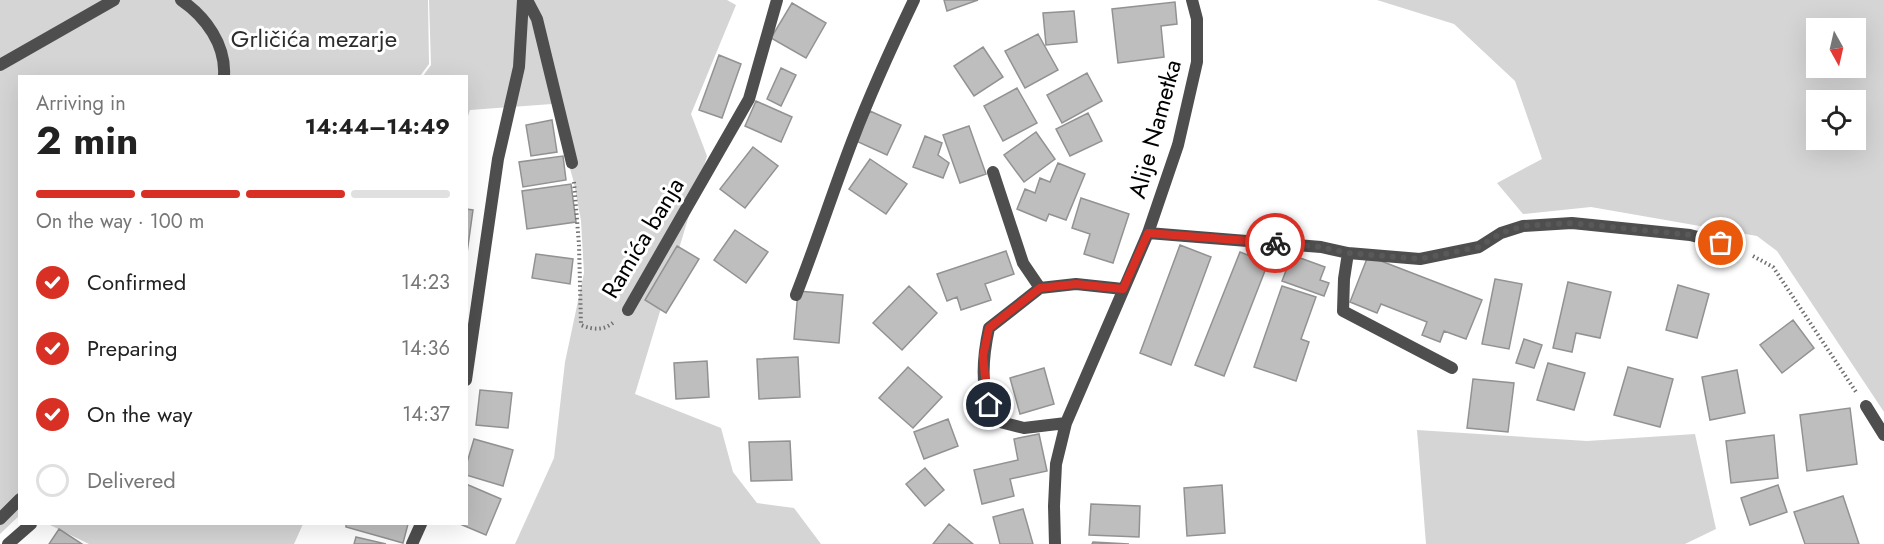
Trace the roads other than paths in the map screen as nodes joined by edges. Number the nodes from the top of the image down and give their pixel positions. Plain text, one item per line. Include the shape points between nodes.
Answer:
1 (114, 0) edge
2 (181, 0) edge
3 (525, 0) edge
4 (777, 0) edge
5 (914, 0) edge
6 (1192, 0) edge
7 (0, 65) edge
8 (224, 75) edge
9 (572, 163) road end
10 (993, 172) dead end
11 (1148, 233) junction
12 (1737, 247) road end
13 (1348, 253) junction
14 (1040, 288) junction
15 (1123, 289) junction
16 (796, 295) dead end
17 (628, 310) road end
18 (468, 366) edge
19 (1452, 368) dead end
20 (1866, 406) road end
21 (1066, 423) junction
22 (1884, 435) edge
23 (18, 501) edge
24 (0, 519) edge
25 (30, 525) edge
26 (421, 525) edge
27 (8, 544) edge
28 (412, 544) edge
29 (1055, 544) edge

1 - 7 street
2 - 8 street via 195,9 213,33
3 - 9 street via 537,19
3 - 18 street via 519,67 498,159
4 - 17 street, Ramića banja via 749,99
5 - 16 street via 854,137
6 - 11 street, Alije Nametka via 1197,19 1197,62 1178,145
10 - 14 street via 1023,263
11 - 13 street, Alije Nametka via 1321,247
11 - 15 street, Alije Nametka
12 - 13 street, Alije Nametka via 1690,235 1572,223 1523,226 1501,233 1479,247 1420,259
13 - 19 street via 1343,311
14 - 15 street via 1076,284
14 - 21 street via 989,328 983,356 989,405 1000,422 1024,428
15 - 21 street, Alije Nametka
20 - 22 street
21 - 29 street, Alije Nametka via 1056,464
23 - 24 street
25 - 27 street
26 - 28 street

